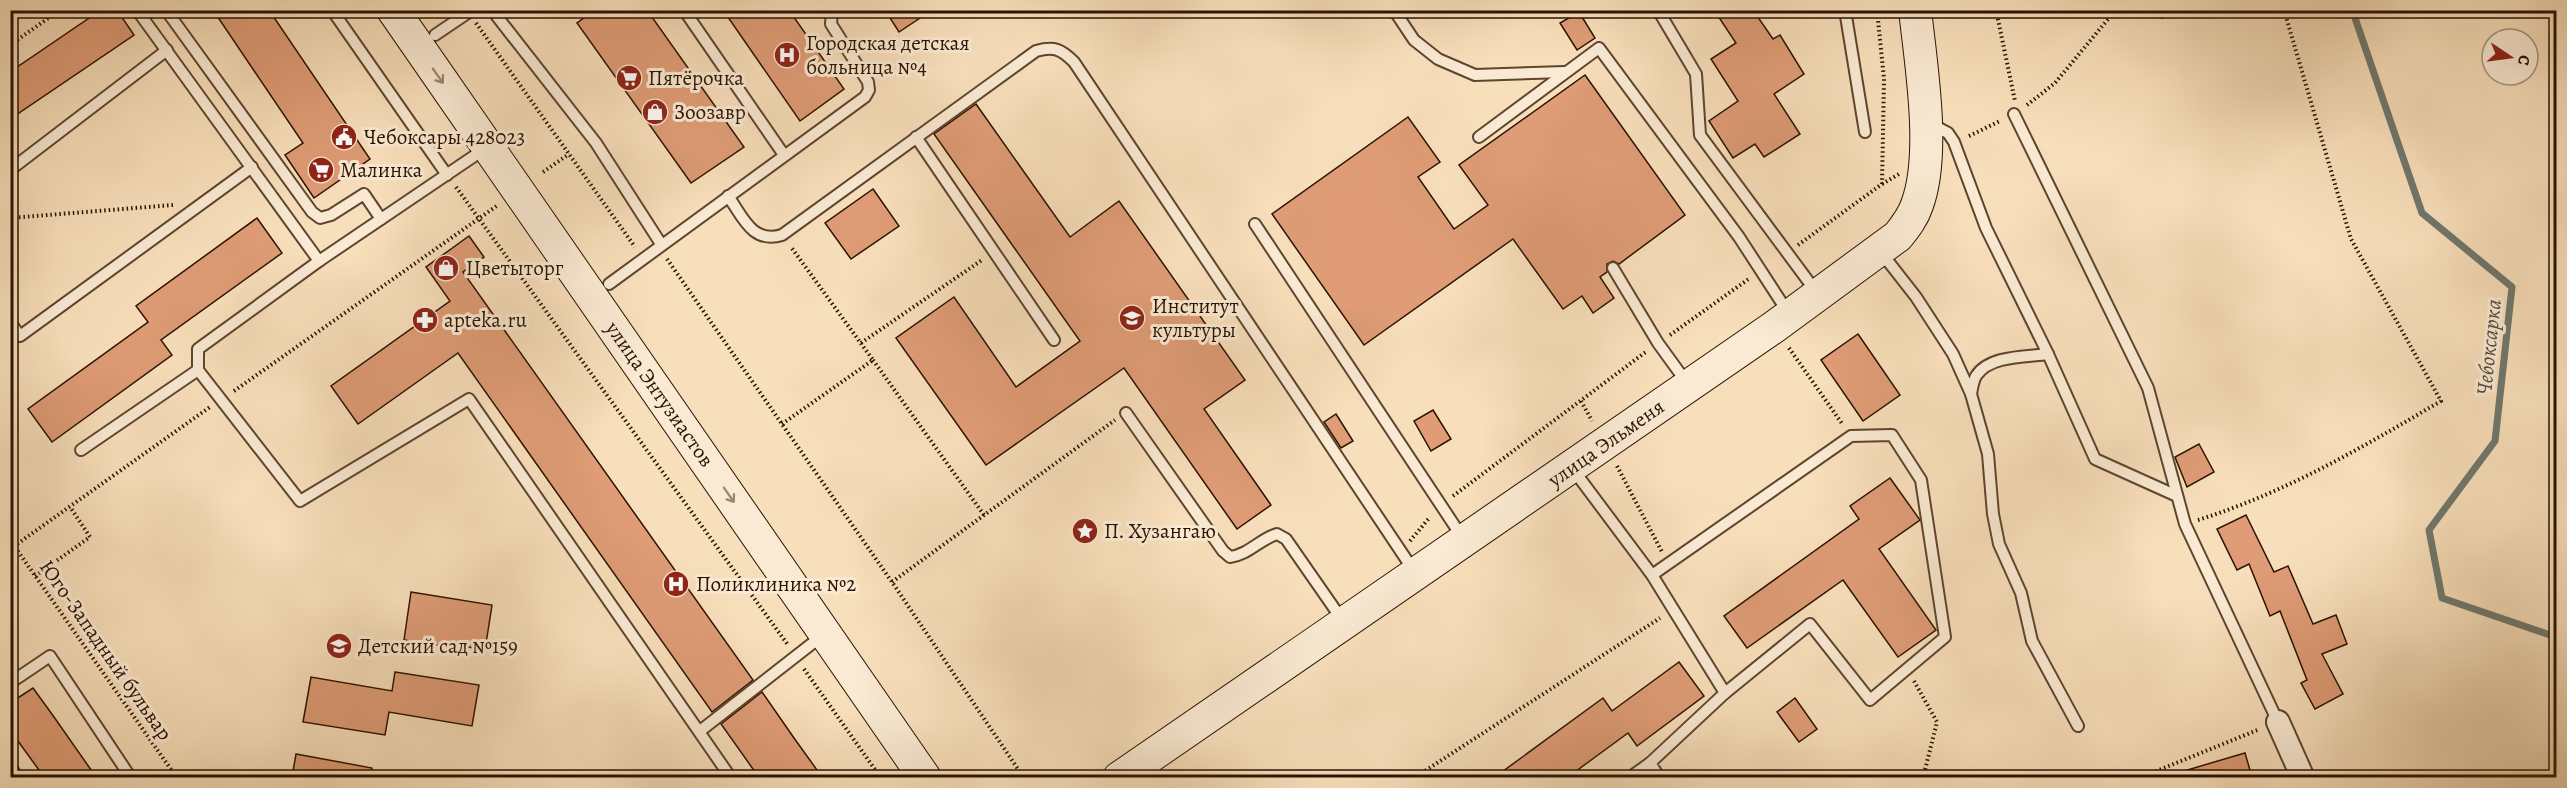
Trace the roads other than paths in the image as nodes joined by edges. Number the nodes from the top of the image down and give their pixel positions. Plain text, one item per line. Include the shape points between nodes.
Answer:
1 (137, 10) edge
2 (166, 10) edge
3 (332, 10) edge
4 (393, 10) edge
5 (492, 10) edge
6 (684, 10) edge
7 (832, 10) edge
8 (1394, 10) edge
9 (1658, 10) edge
10 (1845, 10) edge
11 (1915, 10) edge
12 (470, 12) edge
13 (423, 31) edge
14 (167, 50) junction
15 (1566, 72) junction
16 (2014, 114) road end
17 (1925, 122) junction
18 (1865, 132) dead end
19 (916, 137) junction
20 (1479, 137) dead end
21 (497, 141) junction
22 (784, 155) junction
23 (252, 167) junction
24 (10, 170) edge
25 (447, 175) junction
26 (728, 196) junction
27 (381, 219) junction
28 (1255, 224) dead end
29 (661, 244) junction
30 (1880, 251) junction
31 (319, 261) junction
32 (1613, 268) dead end
33 (600, 290) junction
34 (1819, 295) junction
35 (10, 322) edge
36 (1782, 322) junction
37 (1054, 340) dead end
38 (2048, 354) junction
39 (198, 370) junction
40 (1689, 386) junction
41 (1971, 394) junction
42 (1126, 413) road end
43 (81, 450) dead end
44 (1572, 467) junction
45 (2177, 496) junction
46 (1464, 540) junction
47 (1408, 563) junction
48 (1652, 575) junction
49 (1343, 622) junction
50 (833, 627) junction
51 (10, 682) edge
52 (1725, 693) junction
53 (2278, 722) joint
54 (2078, 726) dead end
55 (700, 731) junction
56 (1650, 763) junction
57 (10, 766) edge
58 (1121, 772) edge
59 (18, 777) edge
60 (131, 777) edge
61 (730, 777) edge
62 (925, 777) edge
63 (949, 777) edge
64 (1629, 777) edge
65 (1660, 777) edge
66 (2303, 777) edge

1 - 14 lane
2 - 27 lane via 312,212 320,218 331,215 364,194
3 - 25 lane
4 - 13 street, улица Энтузиастов
5 - 29 lane via 596,143
6 - 22 lane
7 - 22 lane via 831,24 868,82 869,90 865,97
8 - 15 lane via 1414,40 1438,59 1475,75
9 - 34 lane via 1696,74 1700,135
10 - 18 lane
11 - 17 street, улица Эльменя
12 - 13 lane
13 - 21 street, улица Энтузиастов
14 - 23 lane
14 - 24 lane
15 - 20 lane
15 - 36 lane via 1599,48 1739,237 1761,271
16 - 45 lane via 2148,388
17 - 30 street, улица Эльменя via 1918,204 1898,236
17 - 38 lane via 1948,132 1954,142 1986,228
19 - 26 lane via 782,235 761,237
19 - 37 lane
19 - 47 lane via 1036,51 1050,47 1062,51 1074,62
21 - 25 lane
21 - 33 street, улица Энтузиастов
22 - 26 lane
23 - 31 lane
23 - 35 lane via 20,336
25 - 27 lane
26 - 29 lane
27 - 31 lane
28 - 46 lane
29 - 33 lane
30 - 34 street, улица Эльменя
30 - 41 lane via 1953,354
31 - 39 lane via 198,349
32 - 40 lane
33 - 50 street, улица Энтузиастов
34 - 36 street, улица Эльменя
36 - 40 street, улица Эльменя
38 - 41 lane via 1985,367 1976,376
38 - 45 lane via 2095,459
39 - 43 lane
39 - 55 lane via 300,501 469,399
40 - 44 street, улица Эльменя
41 - 54 lane via 1988,454 1999,544 2021,593 2032,640
42 - 49 lane via 1223,551 1230,557 1239,556 1269,537 1277,534 1286,538
44 - 46 street, улица Эльменя
44 - 48 lane
45 - 53 lane via 2185,524
46 - 47 street, улица Эльменя
47 - 49 street, улица Эльменя
48 - 52 lane
48 - 52 lane via 1851,436 1892,435 1921,480 1945,637 1870,700 1810,624
49 - 58 street, улица Эльменя
50 - 55 lane
50 - 62 street, улица Энтузиастов
50 - 63 street, улица Энтузиастов
51 - 60 lane via 50,656
52 - 56 lane
53 - 66 street
55 - 61 lane
56 - 64 lane
56 - 65 lane
57 - 59 lane

